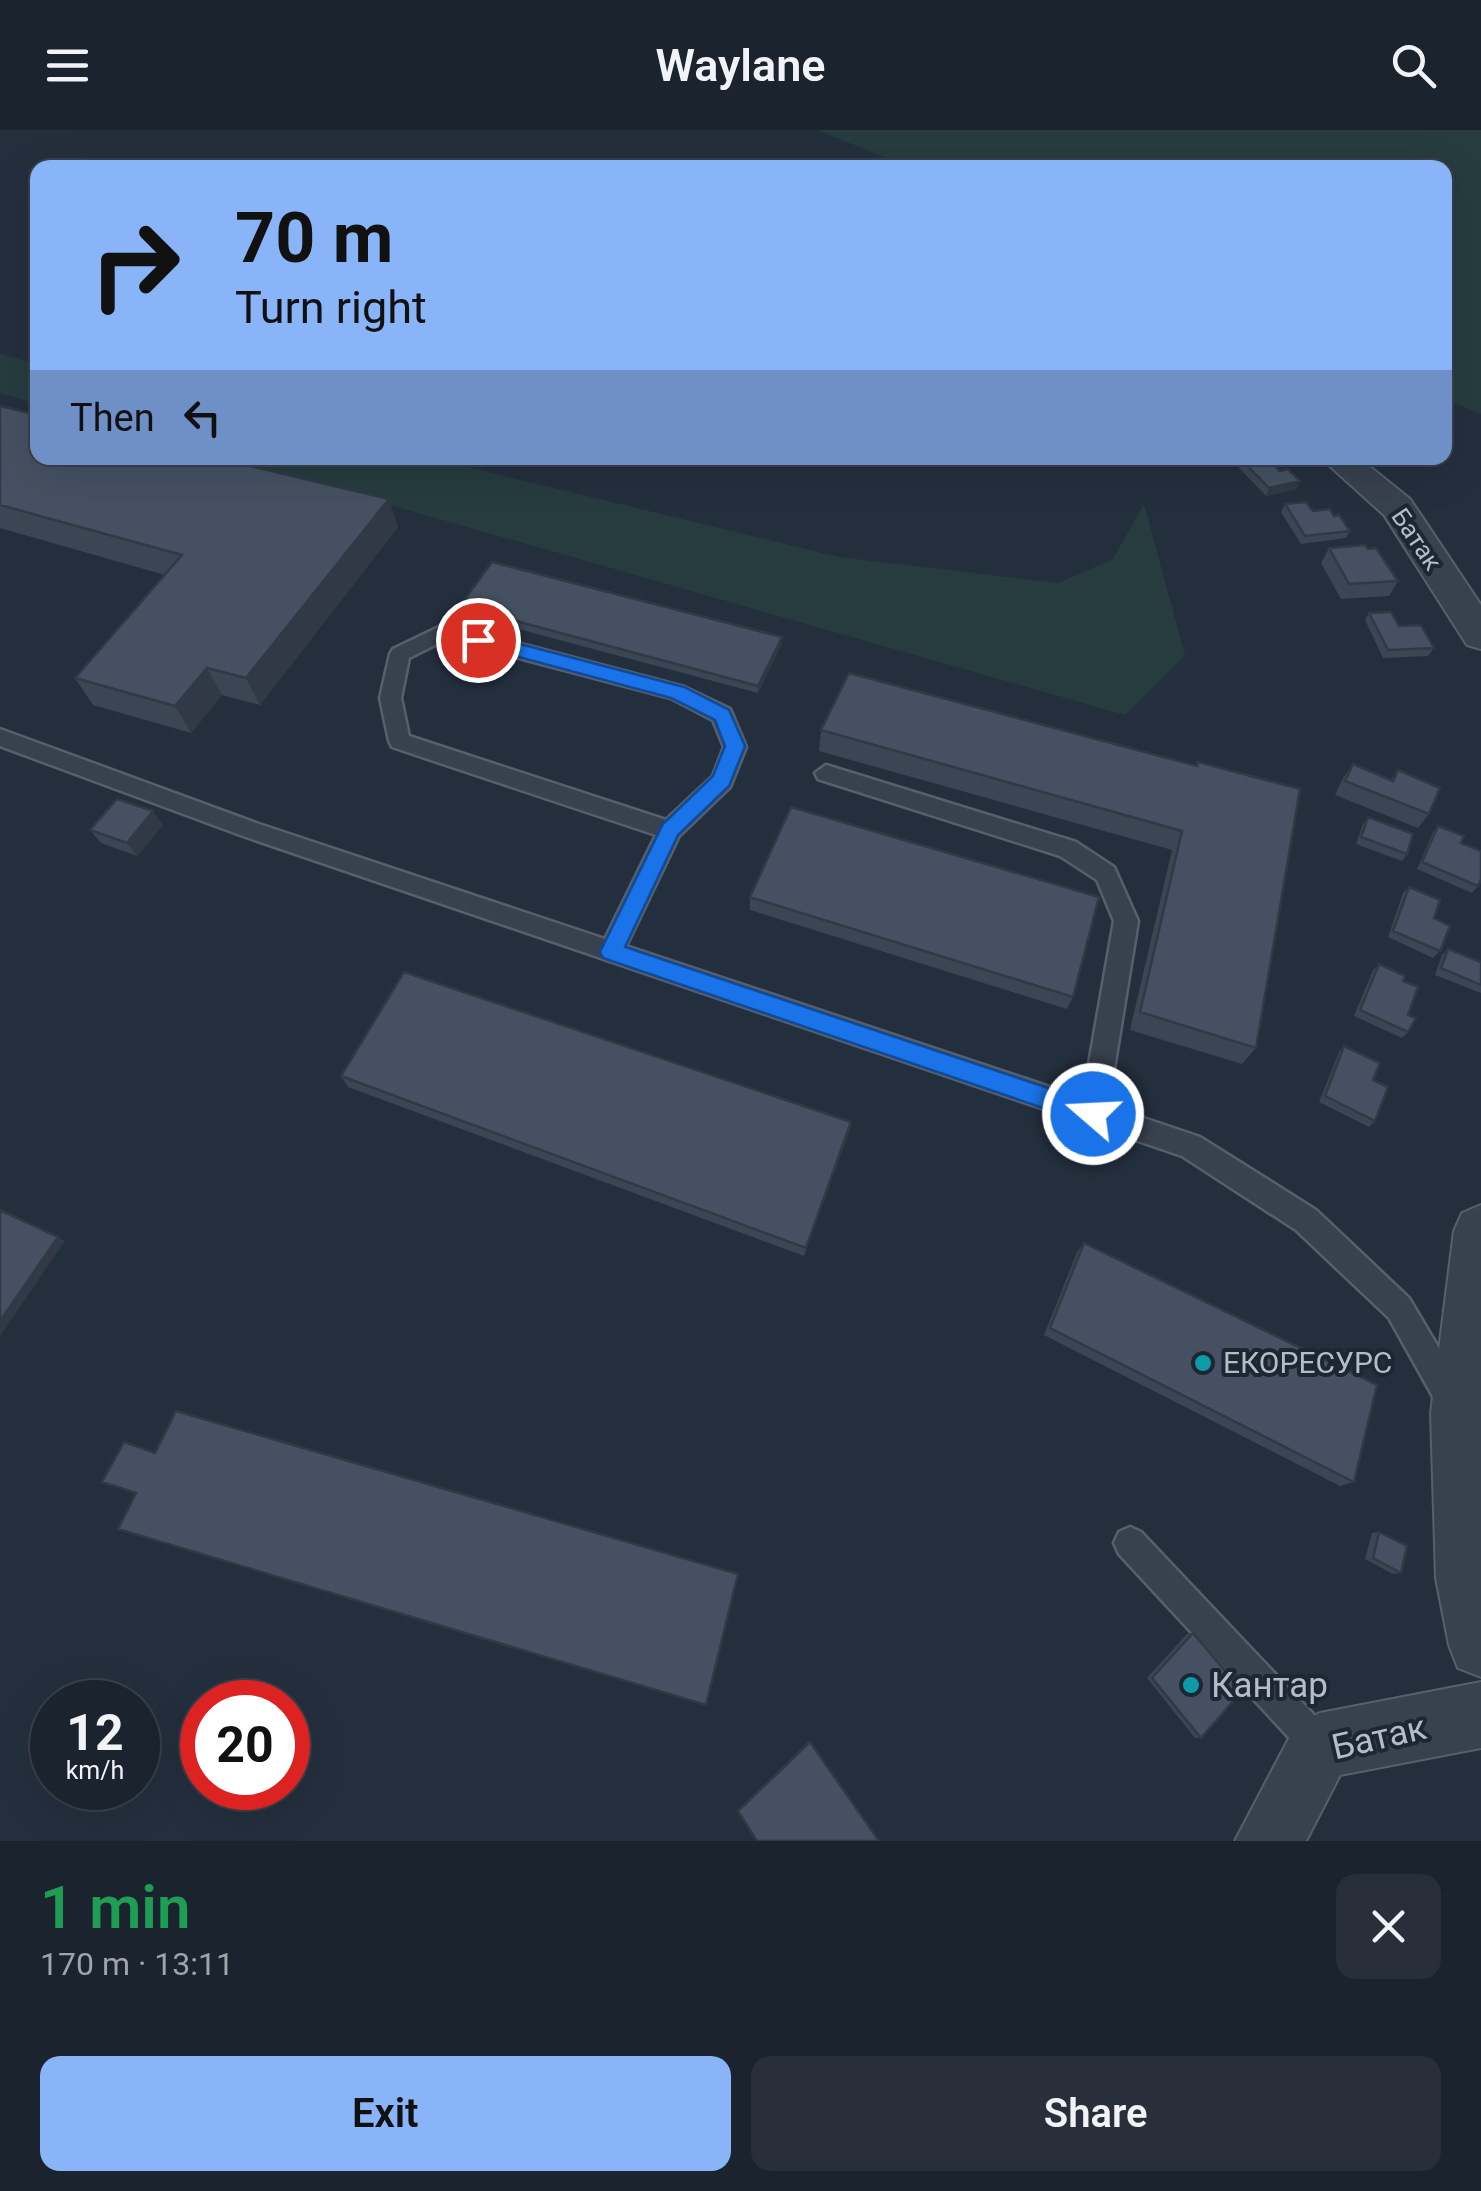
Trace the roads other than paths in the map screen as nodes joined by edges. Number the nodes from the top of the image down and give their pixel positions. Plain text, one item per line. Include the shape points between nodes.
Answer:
1 (1346, 465) edge
2 (1481, 635) edge
3 (0, 737) edge
4 (826, 773) dead end
5 (670, 830) junction
6 (611, 952) junction
7 (1093, 1114) junction
8 (1481, 1232) edge
9 (1460, 1413) junction
10 (1130, 1543) dead end
11 (1481, 1645) edge
12 (1481, 1715) edge
13 (1320, 1746) junction
14 (1270, 1841) edge

1 - 2 street, Батак via 1397,507
3 - 6 lane
4 - 7 lane via 1068,849 1106,874 1126,921
5 - 5 lane via 722,780 735,746 722,715 677,692 444,631 400,654 386,697 400,741
5 - 6 lane
6 - 7 lane
7 - 9 lane via 1190,1146 1306,1220 1399,1308
8 - 9 street
9 - 11 street via 1467,1578
10 - 13 lane
12 - 13 street, Батак
13 - 14 street, Батак

